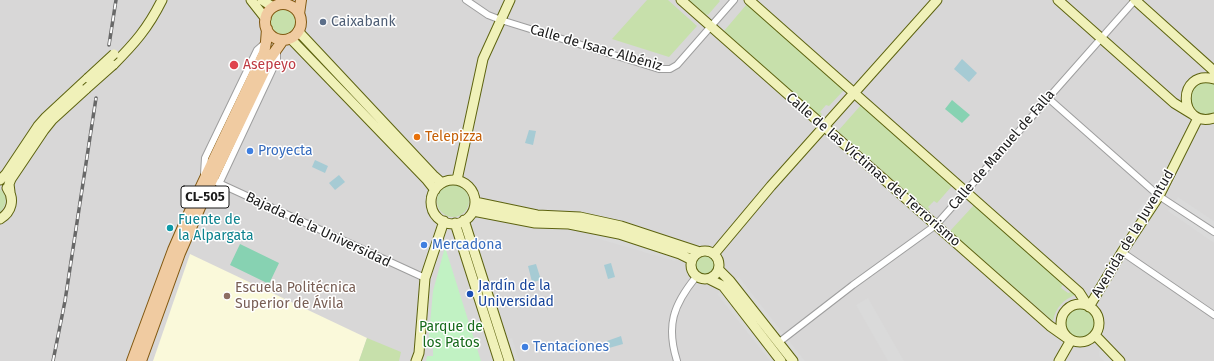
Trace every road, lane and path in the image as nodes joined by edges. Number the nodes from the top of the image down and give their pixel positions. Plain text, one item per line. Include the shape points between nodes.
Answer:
1 (156, 0) edge
2 (162, 0) edge
3 (251, 0) edge
4 (262, 0) edge
5 (466, 0) edge
6 (510, 0) edge
7 (681, 0) edge
8 (734, 0) edge
9 (749, 0) edge
10 (937, 0) edge
11 (1058, 0) edge
12 (1135, 0) edge
13 (302, 1) edge
14 (279, 4) edge
15 (299, 14) junction
16 (501, 20) junction
17 (266, 24) junction
18 (711, 26) junction
19 (298, 31) junction
20 (1101, 38) junction
21 (287, 39) junction
22 (1214, 71) edge
23 (1214, 79) edge
24 (854, 93) junction
25 (1048, 98) junction
26 (1195, 116) junction
27 (1214, 118) edge
28 (824, 127) junction
29 (457, 180) junction
30 (0, 181) edge
31 (211, 182) junction
32 (442, 183) junction
33 (435, 190) junction
34 (10, 192) junction
35 (966, 192) junction
36 (1159, 196) junction
37 (474, 206) junction
38 (0, 219) edge
39 (464, 220) junction
40 (444, 221) junction
41 (455, 224) junction
42 (936, 225) junction
43 (1214, 232) edge
44 (700, 252) junction
45 (1122, 252) junction
46 (714, 254) junction
47 (692, 260) junction
48 (719, 270) junction
49 (696, 277) junction
50 (425, 278) junction
51 (709, 279) junction
52 (1089, 307) junction
53 (1214, 315) edge
54 (1095, 335) junction
55 (1069, 339) junction
56 (778, 343) junction
57 (132, 361) edge
58 (141, 361) edge
59 (416, 361) edge
60 (499, 361) edge
61 (509, 361) edge
62 (677, 361) edge
63 (781, 361) edge
64 (793, 361) edge
65 (1059, 361) edge
66 (1120, 361) edge

1 - 30 street, bridge via 132,38 42,121
2 - 34 street, bridge via 153,19 136,42 44,130 9,184
3 - 17 street
4 - 14 street
5 - 16 street, Calle de Isaac Albéniz
6 - 16 street
7 - 18 street, Calle de las Víctimas del Terrorismo
8 - 18 street, Calle de Isaac Albéniz
9 - 24 street
10 - 24 street
11 - 20 street
12 - 20 street, Calle de Manuel de Falla
12 - 22 street
13 - 15 main road
14 - 15 main road via 292,6
14 - 17 main road via 268,13
15 - 19 main road via 301,23
16 - 18 street, Calle de Isaac Albéniz via 659,69 670,69 677,65
16 - 29 street via 479,72
17 - 21 main road via 274,37
17 - 31 main road, CL-505 via 264,53
18 - 28 street, Calle de las Víctimas del Terrorismo
19 - 21 main road, CL-505
19 - 32 street
20 - 25 street, Calle de Manuel de Falla
20 - 26 street via 1174,103
21 - 31 main road, CL-505 via 271,57
21 - 33 street
23 - 26 street via 1196,80 1187,90 1186,103
24 - 28 street
24 - 35 street
25 - 35 street, Calle de Manuel de Falla
25 - 36 street
26 - 27 street via 1204,120
26 - 36 street, Avenida de la Juventud
28 - 42 street, Calle de las Víctimas del Terrorismo
28 - 46 street
29 - 32 street
29 - 37 street via 470,188
30 - 34 street
31 - 50 street, Bajada de la Universidad
31 - 57 main road, CL-505 via 173,250
31 - 58 main road, CL-505 via 180,253
32 - 33 street
33 - 40 street via 432,208
34 - 38 street via 10,208
35 - 42 street, Calle de Manuel de Falla
35 - 52 street via 1079,292
36 - 43 street
36 - 45 street, Avenida de la Juventud
37 - 39 street
37 - 44 street via 537,215 580,217 621,226
37 - 47 street via 535,223 569,224 619,234
39 - 41 street
39 - 61 street
40 - 41 street
40 - 50 street
41 - 60 street
42 - 55 street, Calle de las Víctimas del Terrorismo via 1050,326
42 - 56 street, Calle de Manuel de Falla
44 - 46 street
44 - 47 street
45 - 52 street, Avenida de la Juventud
45 - 53 street
46 - 48 street via 719,261
47 - 49 street via 691,269
48 - 51 street
48 - 56 street
49 - 51 street
49 - 62 street via 677,304 672,324 672,344
50 - 59 street
51 - 63 street via 723,286
52 - 54 street via 1098,317
52 - 55 street via 1078,304 1064,314 1062,330
54 - 55 street via 1081,343
54 - 66 street
55 - 65 street
56 - 64 street

